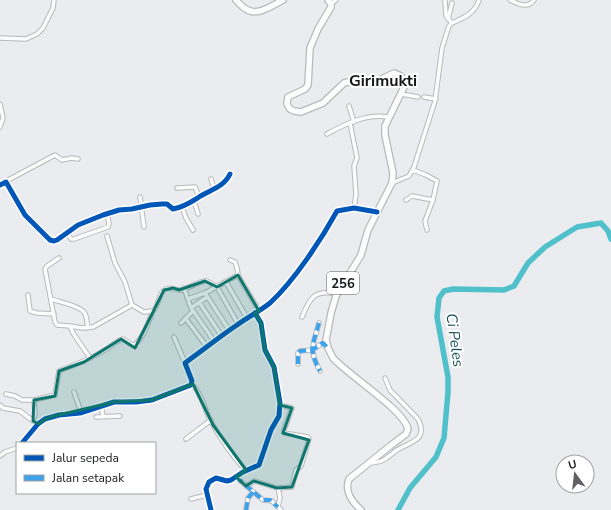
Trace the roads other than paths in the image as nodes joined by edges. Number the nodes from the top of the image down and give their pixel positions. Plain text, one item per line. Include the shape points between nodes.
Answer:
1 (54, 0) edge
2 (236, 0) edge
3 (281, 0) edge
4 (445, 0) edge
5 (479, 0) edge
6 (510, 0) edge
7 (534, 0) edge
8 (333, 1) edge
9 (452, 3) dead end
10 (448, 19) junction
11 (452, 23) junction
12 (0, 38) edge
13 (401, 94) junction
14 (418, 97) dead end
15 (424, 97) dead end
16 (436, 99) junction
17 (0, 104) edge
18 (349, 106) dead end
19 (388, 117) junction
20 (352, 123) junction
21 (0, 127) edge
22 (327, 134) dead end
23 (78, 159) dead end
24 (413, 170) junction
25 (230, 174) dead end
26 (211, 179) dead end
27 (6, 182) junction
28 (392, 183) junction
29 (0, 185) edge
30 (177, 188) dead end
31 (214, 190) junction
32 (140, 197) dead end
33 (199, 197) junction
34 (406, 200) dead end
35 (433, 200) junction
36 (194, 201) junction
37 (141, 206) junction
38 (182, 207) junction
39 (354, 208) junction
40 (377, 212) junction
41 (107, 214) junction
42 (198, 214) dead end
43 (144, 227) dead end
44 (193, 230) dead end
45 (426, 230) dead end
46 (67, 233) junction
47 (107, 236) dead end
48 (59, 258) dead end
49 (230, 260) dead end
50 (238, 275) junction
51 (226, 282) junction
52 (217, 287) junction
53 (184, 288) junction
54 (337, 294) junction
55 (28, 295) dead end
56 (206, 295) junction
57 (51, 299) junction
58 (188, 299) junction
59 (199, 302) junction
60 (132, 305) junction
61 (192, 309) junction
62 (153, 311) junction
63 (257, 312) junction
64 (54, 314) junction
65 (302, 317) dead end
66 (247, 318) junction
67 (186, 319) junction
68 (181, 323) dead end
69 (319, 323) dead end
70 (238, 324) junction
71 (70, 326) junction
72 (88, 328) junction
73 (229, 330) junction
74 (221, 335) junction
75 (174, 337) dead end
76 (214, 342) junction
77 (207, 347) junction
78 (328, 348) junction
79 (312, 350) junction
80 (90, 358) junction
81 (185, 363) junction
82 (298, 364) dead end
83 (320, 371) dead end
84 (385, 378) dead end
85 (192, 384) junction
86 (74, 392) dead end
87 (6, 394) dead end
88 (34, 400) junction
89 (280, 405) junction
90 (0, 406) edge
91 (101, 406) junction
92 (81, 412) junction
93 (103, 416) junction
94 (120, 416) dead end
95 (96, 417) dead end
96 (211, 420) junction
97 (33, 421) junction
98 (38, 424) junction
99 (186, 439) dead end
100 (23, 442) edge
101 (16, 448) edge
102 (0, 456) edge
103 (368, 464) junction
104 (246, 471) junction
105 (236, 477) junction
106 (246, 486) junction
107 (278, 488) junction
108 (253, 492) junction
109 (207, 495) junction
110 (191, 499) dead end
111 (279, 508) edge
112 (211, 510) edge
113 (246, 510) edge
114 (361, 510) edge

1 - 12 street via 53,8 37,34 26,39
2 - 3 main road via 246,9 255,12
4 - 10 street
5 - 11 street via 477,7 470,14
6 - 7 street via 526,5
8 - 13 main road, 256 via 310,48 308,85 288,97 288,108 298,112 310,109 326,100 344,83 375,82 394,74 401,76 405,84
9 - 10 street
10 - 11 street
11 - 16 street via 442,48
13 - 14 street
13 - 19 main road, 256
15 - 16 street
16 - 24 street
17 - 21 street via 3,118
18 - 20 street
19 - 20 street via 377,116
19 - 28 main road, 256 via 385,132 393,173
20 - 22 street
20 - 39 street via 357,158 354,166
23 - 27 street via 62,160 55,155
24 - 28 street via 409,176
24 - 35 street via 436,180
25 - 31 street
26 - 31 street
27 - 29 street
27 - 46 street via 24,215 50,240 55,241
28 - 40 main road, 256
30 - 33 street via 195,187
31 - 33 street
32 - 37 street
33 - 36 street
34 - 35 street via 411,196
35 - 45 street via 425,221
36 - 38 street
36 - 42 street
37 - 38 street via 167,204 174,209
37 - 41 street
37 - 43 street
38 - 44 street
39 - 40 street
39 - 63 street via 337,211 291,279
40 - 54 main road, 256 via 367,232 361,255
41 - 46 street via 78,225
41 - 46 street via 108,227 74,239
47 - 60 street
48 - 57 street via 45,269
49 - 50 street via 237,266
50 - 51 street
50 - 63 street
51 - 52 street
51 - 66 street
52 - 53 street via 211,282 204,281
52 - 56 street
52 - 70 street
53 - 58 street
53 - 62 street via 164,290
54 - 65 street via 325,292 315,295
54 - 78 main road, 256 via 327,332
55 - 64 street via 30,311 37,314
56 - 58 street
56 - 59 street
56 - 73 street
57 - 64 street
57 - 72 street via 82,310
58 - 61 street
59 - 61 street
59 - 74 street
60 - 62 street via 144,312
60 - 72 street
61 - 67 street
61 - 76 street
62 - 80 street via 137,343 132,345 121,339
63 - 66 street
63 - 89 street via 265,350 274,367
64 - 71 street via 56,325
66 - 70 street
67 - 68 street
67 - 77 street
69 - 79 street
70 - 73 street
71 - 72 street
71 - 80 street
73 - 74 street
74 - 76 street
75 - 81 street
76 - 77 street
77 - 81 street
78 - 79 street via 323,343
78 - 103 main road via 336,361 391,407 408,426 406,434
79 - 82 street via 299,352
79 - 83 street via 312,356
80 - 88 street via 59,371 55,395
81 - 85 street
84 - 103 street via 390,390 418,419 420,433 416,440 382,462
85 - 91 street via 152,400 114,402
85 - 96 street via 200,394
86 - 92 street
87 - 88 street via 21,400
88 - 97 street
89 - 104 street via 279,416 271,430 260,463
89 - 107 street via 292,408 284,433 308,437 309,440 301,465 296,470 292,487
90 - 97 street via 20,411
91 - 92 street
91 - 93 street
92 - 98 street via 50,417
93 - 94 street
93 - 95 street
96 - 99 street
96 - 104 street via 231,453
97 - 98 street
98 - 100 street
101 - 102 street
103 - 114 main road via 347,483 350,498
104 - 105 street
105 - 106 street
105 - 109 street via 227,481 216,478 211,480 206,489
106 - 107 street via 255,481
106 - 108 street
107 - 111 street
108 - 111 street via 263,500 272,501
108 - 113 street via 248,498
109 - 110 street
109 - 112 street

